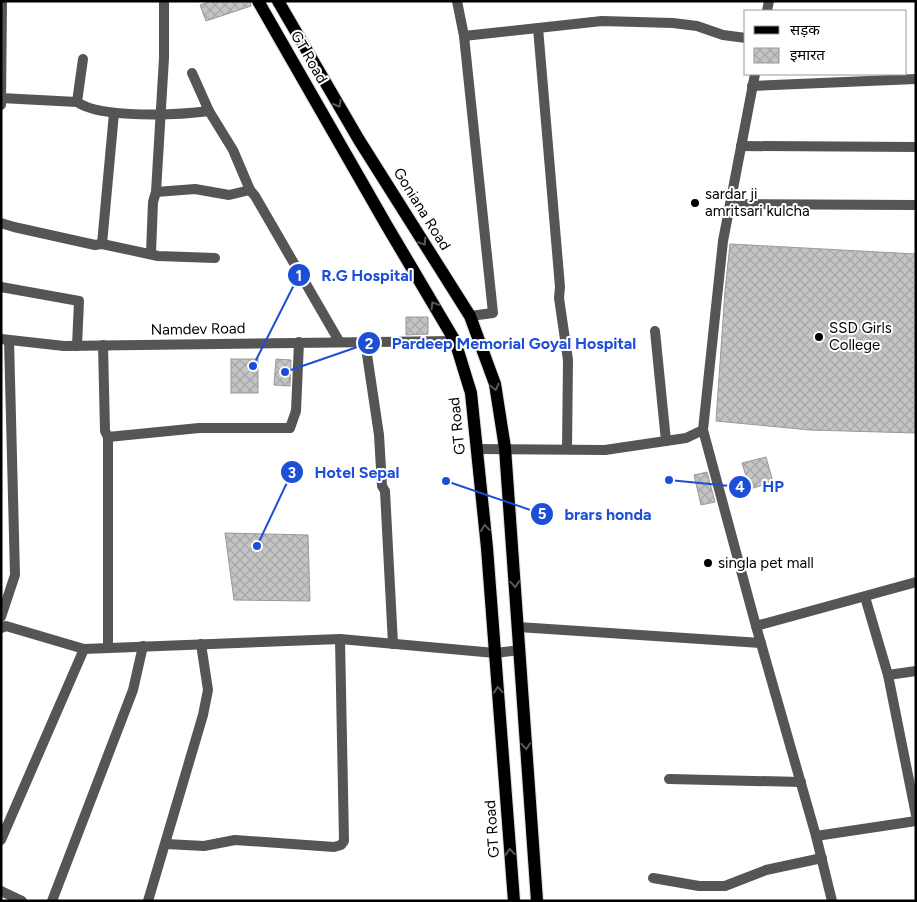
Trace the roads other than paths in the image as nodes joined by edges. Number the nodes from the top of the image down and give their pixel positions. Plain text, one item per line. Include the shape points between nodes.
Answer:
1 (2, 1) edge
2 (164, 1) edge
3 (258, 1) edge
4 (278, 1) edge
5 (457, 1) edge
6 (538, 28) junction
7 (464, 36) junction
8 (744, 38) edge
9 (83, 59) dead end
10 (192, 73) dead end
11 (755, 75) edge
12 (916, 79) edge
13 (752, 86) junction
14 (2, 98) edge
15 (77, 102) junction
16 (1, 105) edge
17 (209, 111) junction
18 (114, 113) junction
19 (160, 113) junction
20 (741, 146) junction
21 (916, 147) edge
22 (250, 190) junction
23 (156, 192) junction
24 (730, 204) junction
25 (916, 205) edge
26 (1, 223) edge
27 (102, 244) junction
28 (151, 253) junction
29 (215, 258) dead end
30 (1, 287) edge
31 (470, 316) junction
32 (655, 331) dead end
33 (5, 339) edge
34 (339, 341) junction
35 (365, 341) junction
36 (455, 341) junction
37 (299, 342) junction
38 (103, 345) junction
39 (77, 346) junction
40 (6, 416) edge
41 (703, 430) junction
42 (108, 437) junction
43 (666, 441) junction
44 (476, 448) junction
45 (505, 448) junction
46 (567, 449) junction
47 (916, 582) edge
48 (865, 597) junction
49 (1, 617) edge
50 (756, 626) junction
51 (518, 627) junction
52 (1, 628) edge
53 (340, 639) junction
54 (761, 643) junction
55 (201, 644) junction
56 (393, 644) junction
57 (143, 646) junction
58 (108, 648) junction
59 (84, 649) junction
60 (520, 650) junction
61 (495, 653) junction
62 (916, 670) edge
63 (888, 675) junction
64 (916, 758) edge
65 (905, 760) junction
66 (670, 779) dead end
67 (801, 782) junction
68 (916, 815) edge
69 (916, 821) edge
70 (816, 836) junction
71 (1, 840) edge
72 (166, 844) junction
73 (822, 858) junction
74 (654, 878) dead end
75 (1, 891) edge
76 (22, 901) edge
77 (52, 901) edge
78 (148, 901) edge
79 (514, 901) edge
80 (537, 901) edge
81 (832, 901) edge

1 - 14 street
2 - 19 street
36 -> 3 main road, GT Road
4 -> 31 main road, Goniana Road via 359,140
5 - 7 street
6 - 7 street
6 - 8 street via 602,21 673,22
6 - 46 street via 559,298 568,360
7 - 31 street via 493,313
9 - 15 street
10 - 17 street
11 - 13 street
12 - 13 street
13 - 20 street
14 - 15 street
14 - 16 street
15 - 18 street
17 - 19 street via 176,115
17 - 22 street via 233,150
18 - 19 street
18 - 27 street
19 - 23 street
20 - 21 street
20 - 24 street
22 - 23 street via 229,195 195,189
22 - 34 street
23 - 28 street
24 - 25 street
24 - 41 street via 723,241
26 - 27 street
27 - 28 street
28 - 29 street
30 - 39 street via 78,301
31 -> 45 main road, Goniana Road via 495,384
32 - 43 street
33 - 39 street, Namdev Road
33 - 40 street
34 - 35 street, Namdev Road
34 - 37 street, Namdev Road
35 - 36 street, Namdev Road
35 - 56 street via 385,491
36 - 44 main road, GT Road via 471,393
37 - 38 street, Namdev Road
37 - 42 street via 296,411 290,428 199,428
38 - 39 street, Namdev Road
38 - 42 street via 105,431
40 - 49 street via 15,575
41 - 43 street via 686,438
41 - 50 street
42 - 58 street
43 - 46 street via 605,450
44 - 45 street
61 -> 44 main road, GT Road
45 - 46 street
45 -> 51 main road
47 - 48 street
48 - 50 street
48 - 63 street
50 - 54 street
51 - 54 street
51 - 60 main road
52 - 59 street via 6,626
53 - 55 street
53 - 56 street
53 - 72 street via 344,841 341,845 235,840 204,846
54 - 67 street
55 - 57 street
55 - 72 street via 208,690
56 - 61 street
57 - 58 street
57 - 77 street via 133,690
58 - 59 street
59 - 71 street
60 - 61 street
60 -> 80 main road
79 -> 61 main road, GT Road
62 - 63 street
63 - 65 street
64 - 65 street
65 - 68 street
66 - 67 street
67 - 70 street
69 - 70 street
70 - 73 street
72 - 78 street
73 - 74 street via 766,870 725,886 699,886
73 - 81 street
75 - 76 street

